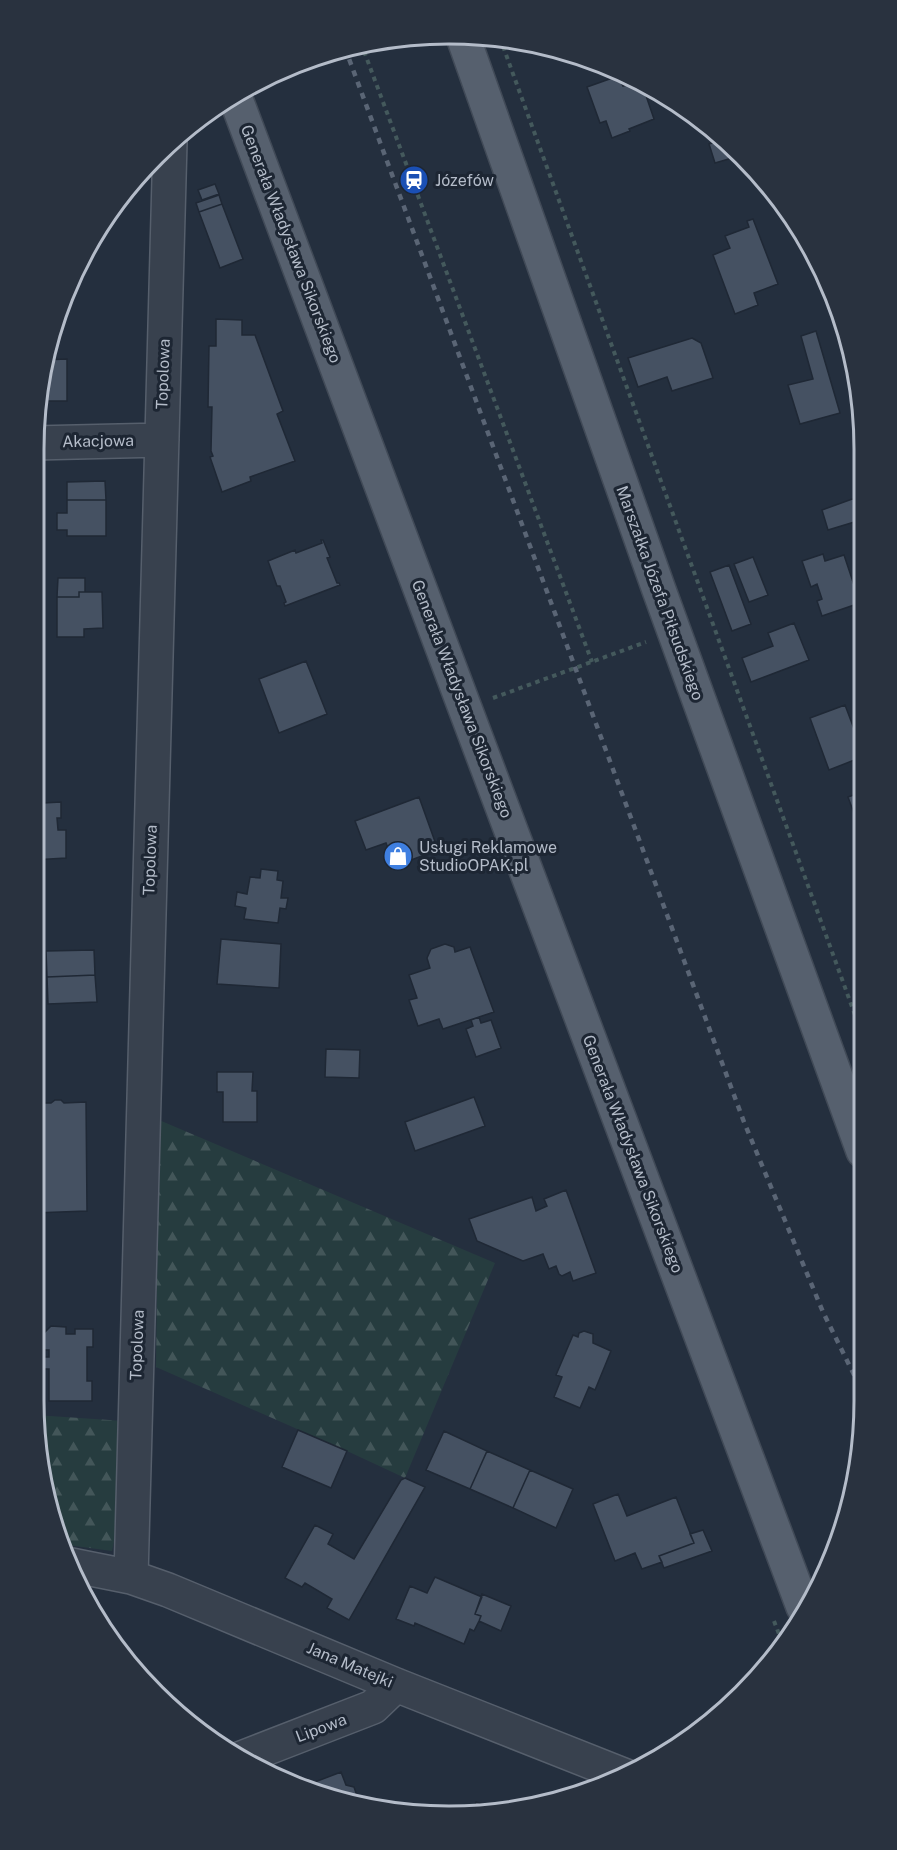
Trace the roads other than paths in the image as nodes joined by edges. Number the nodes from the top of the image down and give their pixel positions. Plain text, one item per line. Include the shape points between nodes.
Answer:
1 (466, 44) edge
2 (237, 103) edge
3 (170, 155) edge
4 (162, 440) junction
5 (44, 443) edge
6 (854, 1126) edge
7 (79, 1567) edge
8 (131, 1577) junction
9 (801, 1601) edge
10 (396, 1684) junction
11 (251, 1755) edge
12 (614, 1771) edge

1 - 6 main road, Marszałka Józefa Piłsudskiego
2 - 9 main road, Generała Władysława Sikorskiego
3 - 4 street, Topolowa
4 - 5 street, Akacjowa
4 - 8 street, Topolowa
7 - 8 street, Jana Matejki
8 - 10 street, Jana Matejki
10 - 11 street, Lipowa via 373,1707
10 - 12 street, Jana Matejki

